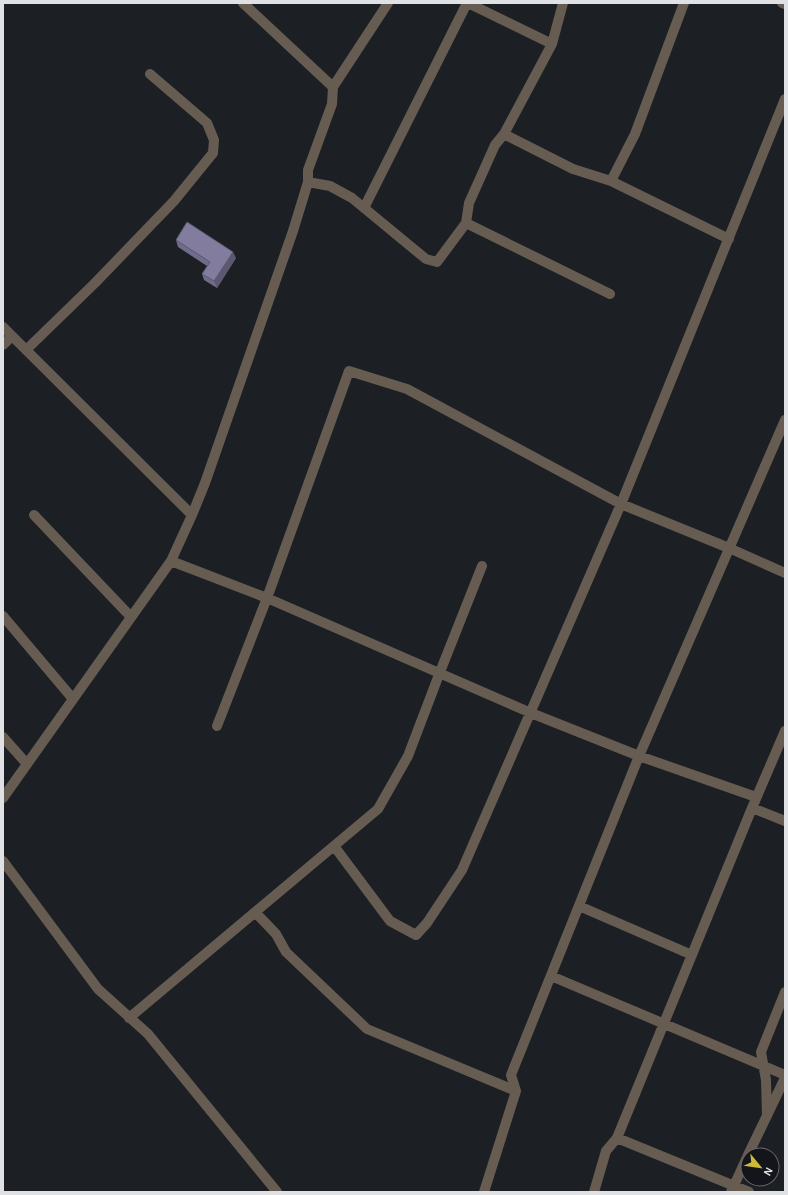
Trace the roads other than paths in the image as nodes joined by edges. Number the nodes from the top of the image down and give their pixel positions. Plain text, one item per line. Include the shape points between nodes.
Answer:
1 (243, 3) edge
2 (388, 3) edge
3 (467, 3) edge
4 (563, 3) edge
5 (684, 3) edge
6 (782, 3) edge
7 (785, 4) edge
8 (552, 44) junction
9 (150, 74) dead end
10 (333, 87) junction
11 (785, 99) edge
12 (504, 134) junction
13 (611, 180) junction
14 (308, 182) junction
15 (364, 208) junction
16 (466, 222) junction
17 (729, 238) junction
18 (610, 294) dead end
19 (3, 327) edge
20 (12, 336) junction
21 (3, 345) edge
22 (26, 350) junction
23 (785, 420) edge
24 (622, 504) junction
25 (34, 515) dead end
26 (192, 516) junction
27 (729, 548) junction
28 (171, 561) junction
29 (482, 566) dead end
30 (785, 573) edge
31 (267, 598) junction
32 (3, 616) edge
33 (131, 617) junction
34 (440, 672) junction
35 (73, 699) junction
36 (531, 713) junction
37 (217, 726) dead end
38 (785, 731) edge
39 (3, 737) edge
40 (639, 756) junction
41 (27, 764) junction
42 (756, 797) junction
43 (3, 798) edge
44 (752, 808) junction
45 (785, 821) edge
46 (334, 846) junction
47 (3, 861) edge
48 (579, 906) junction
49 (256, 912) junction
50 (692, 955) junction
51 (551, 976) junction
52 (785, 992) edge
53 (783, 1003) edge
54 (130, 1018) junction
55 (664, 1023) junction
56 (763, 1066) junction
57 (785, 1077) edge
58 (516, 1091) junction
59 (767, 1116) junction
60 (617, 1138) junction
61 (752, 1147) edge
62 (740, 1172) edge
63 (732, 1189) edge
64 (277, 1192) edge
65 (484, 1192) edge
66 (594, 1192) edge
67 (749, 1192) edge

1 - 10 street
2 - 10 street
3 - 8 street
3 - 15 street
4 - 8 street
5 - 13 street via 635,134
6 - 7 street
8 - 12 street
9 - 22 street via 207,123 214,140 213,154 169,207
10 - 14 street via 332,104 308,170
11 - 17 street
12 - 13 street via 573,168
12 - 16 street via 495,144 470,203
13 - 17 street
14 - 15 street via 330,186
14 - 26 street
15 - 16 street via 426,259 437,262
16 - 18 street
17 - 24 street
19 - 20 street
20 - 21 street
20 - 22 street
22 - 26 street
23 - 27 street
24 - 27 street
24 - 31 street via 407,389 349,371
24 - 36 street
25 - 33 street
26 - 28 street
27 - 30 street
27 - 40 street
28 - 31 street
28 - 33 street
29 - 34 street
31 - 34 street
31 - 37 street
32 - 35 street
33 - 35 street
34 - 36 street
34 - 46 street via 408,756 378,809
35 - 41 street
36 - 40 street
36 - 46 street via 462,870 427,923 416,935 390,920
38 - 42 street
39 - 41 street
40 - 42 street
40 - 48 street
41 - 43 street
42 - 44 street
44 - 45 street
44 - 50 street
46 - 49 street
47 - 54 street via 98,989
48 - 50 street
48 - 51 street
49 - 54 street
49 - 58 street via 276,934 286,952 367,1029
50 - 55 street
51 - 55 street
51 - 58 street via 511,1075
52 - 53 street
53 - 56 street via 761,1052
54 - 64 street via 148,1034
55 - 56 street
55 - 60 street
56 - 57 street
56 - 59 street
57 - 59 street
58 - 65 street
59 - 61 street
60 - 63 street
60 - 66 street via 606,1151
62 - 63 street
63 - 67 street

